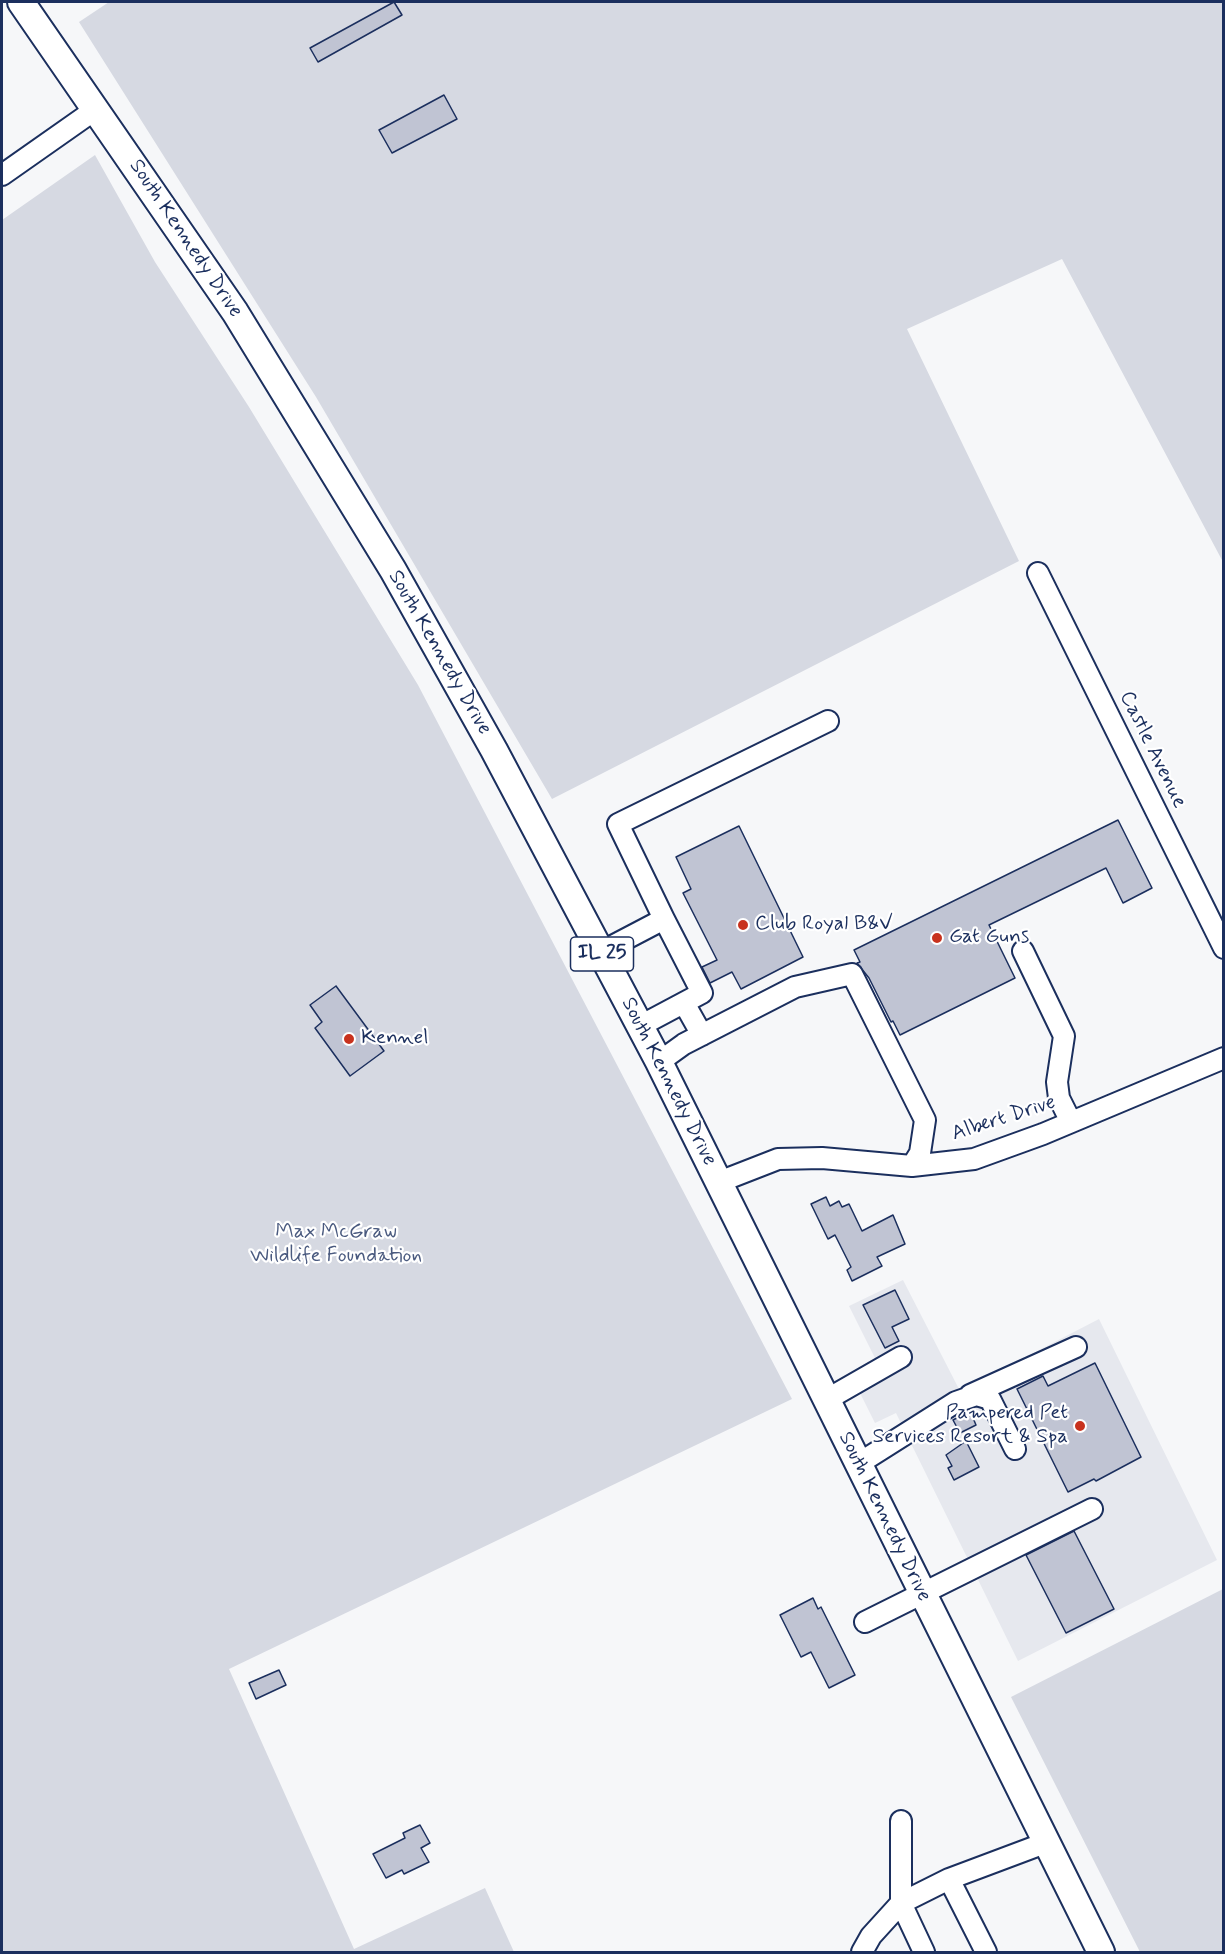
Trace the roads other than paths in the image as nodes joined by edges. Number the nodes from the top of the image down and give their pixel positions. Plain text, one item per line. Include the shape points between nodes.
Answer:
1 (21, 2) edge
2 (96, 109) junction
3 (2, 175) edge
4 (1038, 573) dead end
5 (828, 721) dead end
6 (664, 919) junction
7 (1224, 948) edge
8 (1023, 951) dead end
9 (601, 952) junction
10 (684, 1003) junction
11 (640, 1026) junction
12 (702, 1035) junction
13 (1224, 1058) edge
14 (659, 1062) junction
15 (1071, 1122) junction
16 (912, 1166) junction
17 (719, 1182) junction
18 (1076, 1347) dead end
19 (900, 1357) dead end
20 (963, 1399) junction
21 (826, 1400) junction
22 (1014, 1449) dead end
23 (858, 1464) junction
24 (1092, 1509) dead end
25 (923, 1594) junction
26 (865, 1622) dead end
27 (901, 1821) dead end
28 (1045, 1843) junction
29 (949, 1879) junction
30 (901, 1903) junction
31 (862, 1953) edge
32 (924, 1953) edge
33 (986, 1953) edge
34 (1101, 1953) edge

1 - 2 main road, South Kennedy Drive / IL 25
2 - 3 street
2 - 9 main road, South Kennedy Drive / IL 25 via 235,312 393,570
4 - 7 street, Castle Avenue
5 - 6 street via 618,824
6 - 9 street
6 - 10 street via 702,993
8 - 15 street via 1064,1036 1057,1082 1059,1098
9 - 11 main road, South Kennedy Drive / IL 25
10 - 11 street
10 - 12 street
11 - 14 main road, South Kennedy Drive / IL 25
12 - 14 street
12 - 16 street via 795,987 852,974 925,1120 920,1153
13 - 15 street, Albert Drive
14 - 17 main road, South Kennedy Drive / IL 25
15 - 16 street, Albert Drive via 974,1159
16 - 17 street, Albert Drive via 822,1158 778,1159
17 - 21 main road, South Kennedy Drive / IL 25
18 - 20 street
19 - 21 street
20 - 22 street via 976,1395 990,1400
20 - 23 street
21 - 23 main road, South Kennedy Drive / IL 25
23 - 25 main road, South Kennedy Drive / IL 25
24 - 25 street
25 - 26 street
25 - 28 main road, South Kennedy Drive / IL 25
27 - 30 street
28 - 29 street
28 - 34 main road, South Kennedy Drive / IL 25
29 - 30 street
29 - 33 street
30 - 31 street via 871,1936
30 - 32 street

